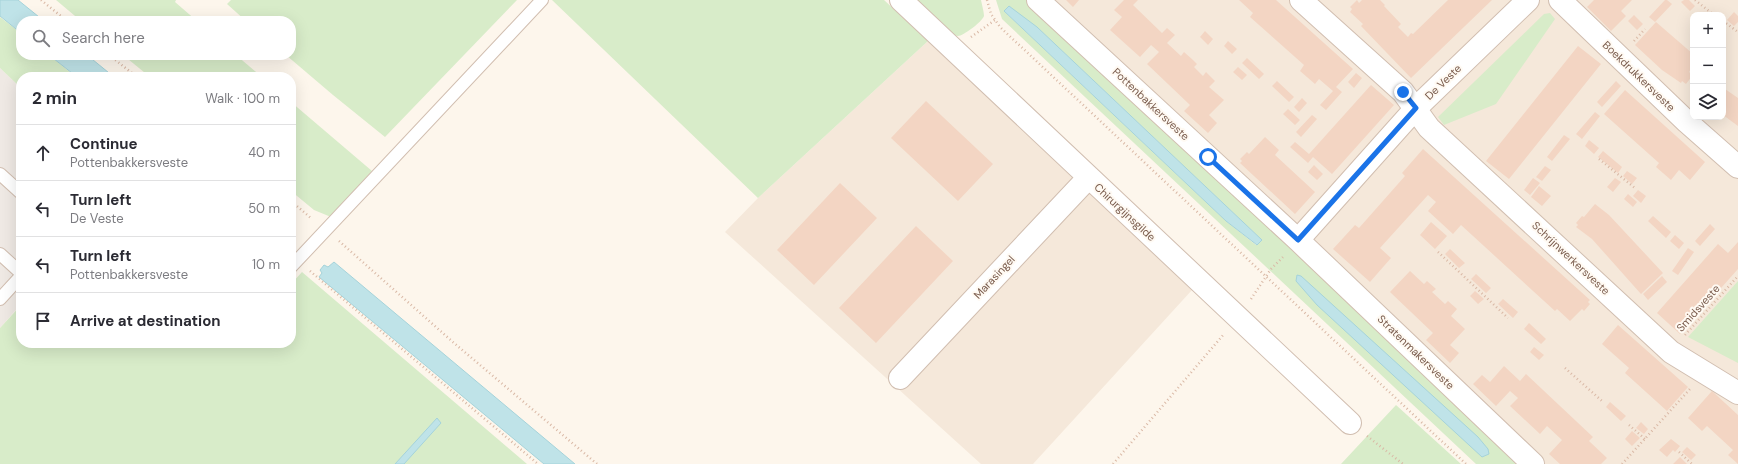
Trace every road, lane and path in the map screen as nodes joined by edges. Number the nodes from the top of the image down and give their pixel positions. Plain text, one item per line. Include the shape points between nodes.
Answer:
1 (41, 0) edge
2 (542, 0) edge
3 (901, 0) edge
4 (987, 0) edge
5 (1038, 0) edge
6 (1301, 0) edge
7 (1528, 0) edge
8 (1560, 0) edge
9 (1695, 0) edge
10 (1710, 12) edge
11 (61, 16) edge
12 (995, 20) junction
13 (1726, 23) edge
14 (1738, 32) edge
15 (953, 50) junction
16 (115, 60) edge
17 (131, 72) edge
18 (1416, 108) junction
19 (1599, 159) dead end
20 (1738, 167) edge
21 (0, 174) edge
22 (1088, 177) junction
23 (16, 188) edge
24 (1636, 188) dead end
25 (296, 205) edge
26 (326, 229) junction
27 (1298, 240) junction
28 (1438, 252) dead end
29 (0, 254) edge
30 (296, 262) edge
31 (296, 266) edge
32 (16, 268) edge
33 (1268, 276) junction
34 (1738, 276) edge
35 (16, 282) edge
36 (0, 300) edge
37 (1238, 318) junction
38 (1508, 318) dead end
39 (1671, 352) junction
40 (1566, 368) dead end
41 (1705, 373) junction
42 (900, 378) dead end
43 (1738, 393) edge
44 (1602, 401) dead end
45 (1350, 423) joint
46 (1629, 425) dead end
47 (1645, 439) junction
48 (1679, 452) dead end
49 (538, 464) edge
50 (597, 464) edge
51 (1114, 464) edge
52 (1403, 464) edge
53 (1466, 464) edge
54 (1533, 464) edge
55 (1622, 464) edge
56 (1692, 464) edge

1 - 11 path
2 - 26 lane
3 - 15 street, Chirurgijnsgilde
4 - 12 path
5 - 27 street, Pottenbakkersveste
6 - 18 street via 1403,92
7 - 18 street, De Veste
8 - 20 street, Boekdrukkersveste via 1687,122
9 - 10 path
12 - 15 path
12 - 33 path
13 - 14 path
15 - 22 street, Chirurgijnsgilde
16 - 17 path
18 - 27 street, De Veste
18 - 39 street, Schrijnwerkersveste via 1429,128
19 - 24 path
21 - 23 lane
22 - 37 street, Chirurgijnsgilde
22 - 42 street, Marasingel
25 - 26 path
26 - 30 lane
26 - 50 path via 454,343
27 - 33 path via 1271,269
27 - 54 street, Stratenmakersveste
28 - 38 path
29 - 32 lane
31 - 49 path
33 - 37 path
33 - 53 path
34 - 39 path, Smidsveste
35 - 36 lane
37 - 45 street, Chirurgijnsgilde
37 - 51 path
39 - 41 street, Schrijnwerkersveste
40 - 44 path
41 - 43 street, Schrijnwerkersveste
41 - 47 path
45 - 52 path
46 - 47 path
47 - 55 path
48 - 56 path

